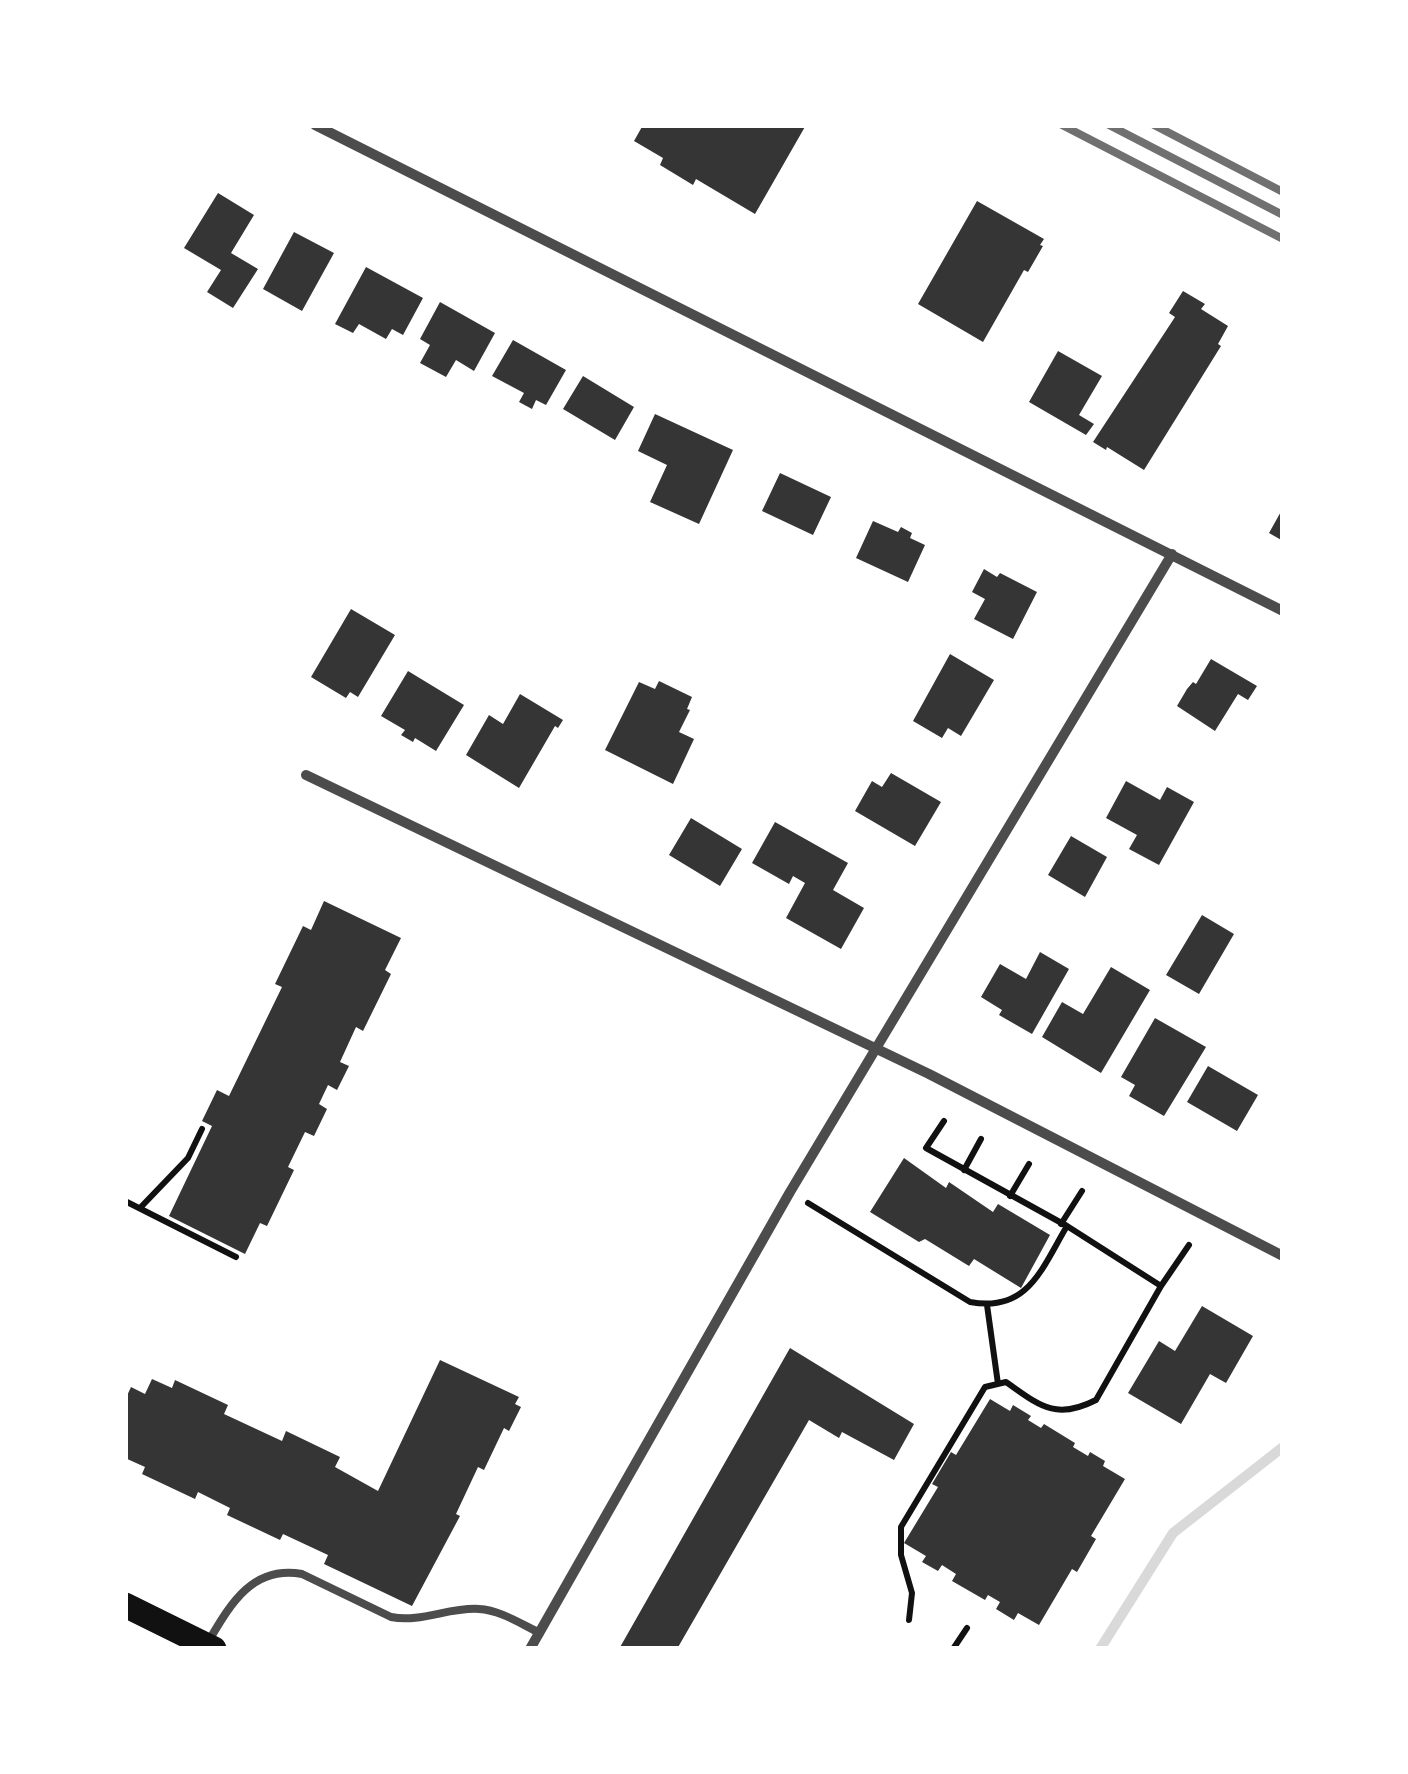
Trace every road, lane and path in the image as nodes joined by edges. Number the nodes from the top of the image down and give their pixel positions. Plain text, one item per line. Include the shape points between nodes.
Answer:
1 (314, 125) edge
2 (1172, 554) junction
3 (1283, 610) edge
4 (306, 775) dead end
5 (876, 1050) junction
6 (944, 1121) dead end
7 (202, 1129) dead end
8 (981, 1140) dead end
9 (1029, 1164) dead end
10 (964, 1170) junction
11 (790, 1192) junction
12 (1082, 1192) dead end
13 (1010, 1196) junction
14 (125, 1201) edge
15 (140, 1208) junction
16 (1064, 1225) junction
17 (1189, 1245) dead end
18 (1283, 1256) edge
19 (236, 1257) dead end
20 (1161, 1286) junction
21 (986, 1306) junction
22 (998, 1384) junction
23 (125, 1605) edge
24 (910, 1620) dead end
25 (967, 1628) dead end
26 (540, 1632) junction
27 (210, 1647) edge
28 (530, 1649) edge
29 (953, 1649) edge

1 - 2 street
2 - 3 street
2 - 5 street
4 - 5 street
5 - 11 street
5 - 18 street
6 - 10 path via 926,1148
7 - 15 path via 188,1158
8 - 10 path
9 - 13 path
10 - 13 path
11 - 21 path
11 - 26 street
12 - 16 path
13 - 16 path
14 - 15 path
15 - 19 path
16 - 20 path
16 - 21 path via 1028,1288
17 - 20 path
20 - 22 path via 1096,1400 1062,1411
21 - 22 path
22 - 24 path via 986,1387 901,1528
23 - 27 main road
25 - 29 path
26 - 27 lane via 476,1609 391,1617 290,1572 246,1586
26 - 28 street

